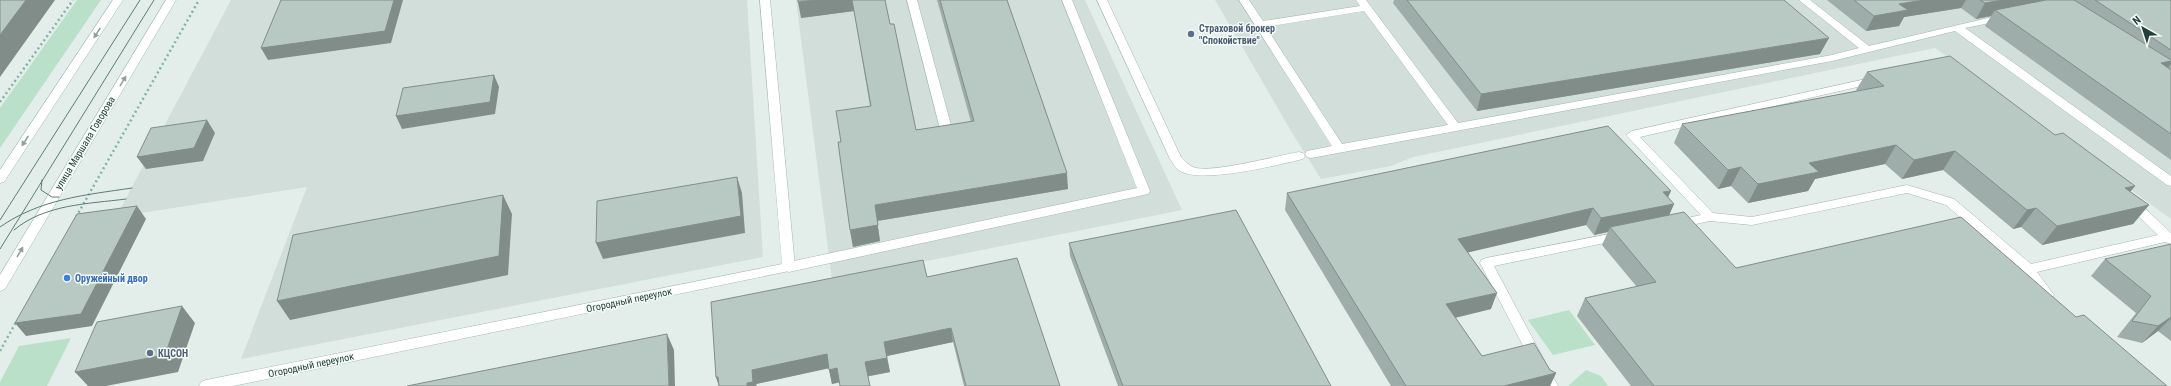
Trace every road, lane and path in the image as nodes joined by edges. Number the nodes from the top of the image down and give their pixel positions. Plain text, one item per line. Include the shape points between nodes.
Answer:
1 (73, 0) edge
2 (118, 0) edge
3 (171, 0) edge
4 (199, 0) edge
5 (765, 0) edge
6 (912, 0) edge
7 (1067, 0) edge
8 (1102, 0) edge
9 (1244, 0) edge
10 (1804, 0) edge
11 (1364, 4) edge
12 (2019, 14) edge
13 (1260, 25) junction
14 (1957, 27) junction
15 (1867, 49) junction
16 (1884, 78) edge
17 (0, 102) edge
18 (945, 125) edge
19 (1455, 127) junction
20 (1339, 148) junction
21 (1311, 154) dead end
22 (1299, 156) dead end
23 (0, 179) edge
24 (2171, 182) edge
25 (2122, 196) edge
26 (1710, 217) junction
27 (74, 220) edge
28 (1664, 226) edge
29 (1633, 233) edge
30 (2169, 239) edge
31 (788, 267) junction
32 (2030, 269) junction
33 (0, 286) edge
34 (2059, 305) edge
35 (20, 316) edge
36 (0, 350) edge
37 (206, 386) edge
38 (1551, 386) edge

1 - 17 path
2 -> 23 street
33 -> 3 street, улица Маршала Говорова
4 - 27 path
5 - 31 street
6 - 18 street
7 - 31 street, Огородный переулок via 1144,191
8 - 22 street via 1176,159 1184,168 1197,172 1214,172
9 - 13 street
10 - 15 street
11 - 13 street
11 - 19 street
12 - 14 street
13 - 20 street
14 - 15 street
14 - 24 street
15 - 19 street via 1832,58
16 - 26 street via 1632,135
19 - 20 street
20 - 21 street
25 - 30 street via 2135,205
26 - 28 street
26 - 32 street via 1752,221 1907,189 1950,202
29 - 38 street via 1486,263
30 - 32 street
31 - 37 street, Огородный переулок
32 - 34 street via 2042,290
35 - 36 path

